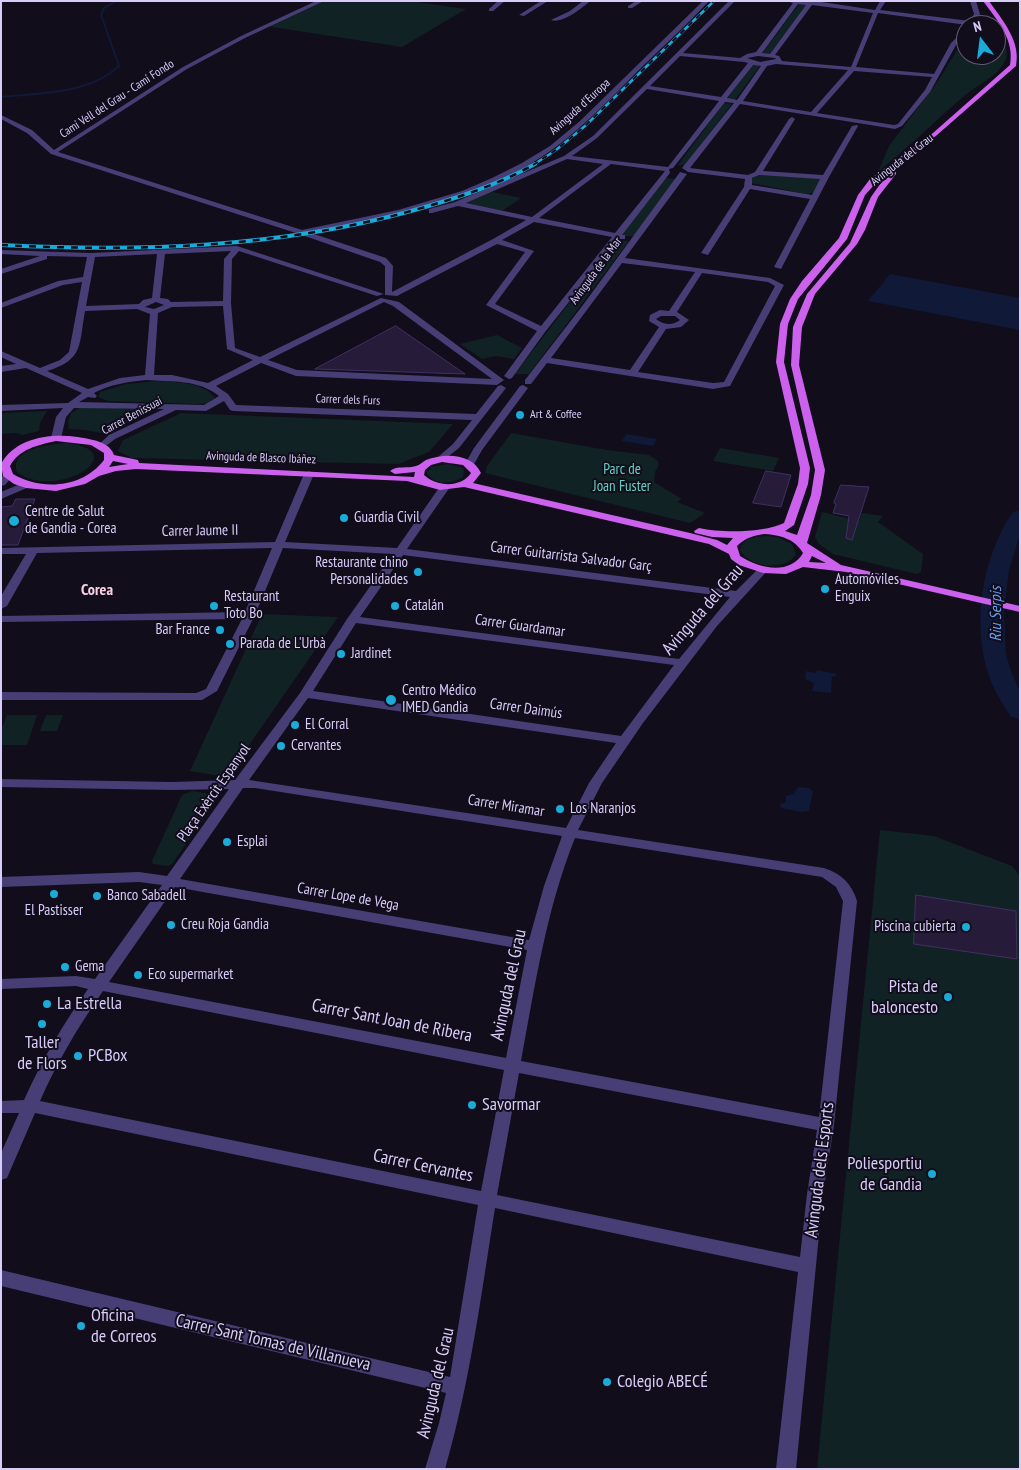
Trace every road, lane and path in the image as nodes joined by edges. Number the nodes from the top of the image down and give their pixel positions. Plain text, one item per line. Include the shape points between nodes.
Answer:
1 (320, 1) edge
2 (546, 1) edge
3 (587, 1) edge
4 (640, 1) edge
5 (732, 1) edge
6 (789, 1) edge
7 (883, 1) edge
8 (973, 1) edge
9 (986, 1) edge
10 (994, 1) edge
11 (499, 2) edge
12 (702, 2) edge
13 (797, 2) edge
14 (811, 2) edge
15 (630, 7) dead end
16 (491, 10) dead end
17 (876, 12) junction
18 (522, 15) dead end
19 (976, 15) edge
20 (554, 20) dead end
21 (956, 22) edge
22 (1014, 29) dead end
23 (956, 41) edge
24 (680, 52) junction
25 (758, 54) junction
26 (745, 58) junction
27 (776, 59) junction
28 (751, 63) junction
29 (765, 64) junction
30 (854, 67) junction
31 (1020, 70) edge
32 (937, 74) junction
33 (645, 87) junction
34 (722, 100) junction
35 (738, 103) junction
36 (812, 114) junction
37 (1, 117) edge
38 (792, 119) dead end
39 (855, 126) dead end
40 (53, 153) junction
41 (566, 157) junction
42 (610, 162) junction
43 (668, 169) junction
44 (686, 171) junction
45 (758, 173) junction
46 (825, 178) junction
47 (748, 182) junction
48 (814, 198) junction
49 (458, 204) junction
50 (406, 217) dead end
51 (533, 219) junction
52 (302, 232) junction
53 (616, 236) junction
54 (636, 239) junction
55 (496, 241) junction
56 (237, 248) junction
57 (1, 252) edge
58 (162, 252) junction
59 (705, 253) dead end
60 (49, 254) junction
61 (91, 256) junction
62 (620, 260) junction
63 (778, 267) dead end
64 (700, 271) junction
65 (1, 272) edge
66 (86, 279) junction
67 (362, 289) junction
68 (386, 295) junction
69 (156, 300) junction
70 (227, 303) junction
71 (169, 305) junction
72 (1, 306) edge
73 (141, 306) junction
74 (80, 309) junction
75 (154, 312) junction
76 (672, 313) junction
77 (664, 326) junction
78 (542, 330) junction
79 (1, 354) edge
80 (547, 360) junction
81 (260, 361) junction
82 (28, 365) junction
83 (1, 369) edge
84 (41, 370) junction
85 (633, 373) junction
86 (149, 378) junction
87 (502, 381) junction
88 (525, 385) junction
89 (209, 386) junction
90 (88, 392) junction
91 (225, 396) junction
92 (69, 404) junction
93 (102, 404) junction
94 (1, 408) edge
95 (174, 408) junction
96 (206, 408) junction
97 (233, 408) junction
98 (478, 417) junction
99 (56, 438) junction
100 (102, 446) junction
101 (108, 457) junction
102 (441, 459) junction
103 (4, 460) edge
104 (470, 464) junction
105 (420, 469) junction
106 (96, 474) junction
107 (309, 474) junction
108 (4, 475) edge
109 (474, 477) junction
110 (425, 482) junction
111 (463, 484) junction
112 (25, 485) junction
113 (445, 487) junction
114 (1, 496) edge
115 (774, 532) junction
116 (743, 535) junction
117 (804, 544) junction
118 (278, 545) junction
119 (34, 550) junction
120 (1, 551) edge
121 (400, 551) junction
122 (732, 552) junction
123 (800, 564) junction
124 (841, 568) junction
125 (763, 570) junction
126 (738, 594) junction
127 (1, 606) edge
128 (1020, 609) edge
129 (249, 615) junction
130 (1, 619) edge
131 (353, 619) junction
132 (682, 662) junction
133 (305, 694) junction
134 (1, 696) edge
135 (623, 740) junction
136 (1, 783) edge
137 (240, 783) junction
138 (571, 832) junction
139 (834, 876) joint
140 (1, 882) edge
141 (171, 882) junction
142 (535, 946) junction
143 (1, 984) edge
144 (98, 985) junction
145 (512, 1064) junction
146 (30, 1106) junction
147 (1, 1107) edge
148 (826, 1125) junction
149 (1, 1173) edge
150 (488, 1199) junction
151 (808, 1266) junction
152 (1, 1278) edge
153 (458, 1387) junction
154 (435, 1469) edge
155 (786, 1469) edge

1 - 40 street, Camí Vell del Grau - Camí Fondo via 186,68
2 - 18 street
3 - 20 street
4 - 15 street
5 - 24 street
6 - 13 street
7 - 17 street
8 - 19 street
9 - 115 main road, Avinguda del Grau via 1015,46 1013,66 935,134 873,181 862,195 843,239 805,283 787,315 780,362 805,468 789,525
10 - 22 main road
11 - 16 street
12 - 52 street, Avinguda d'Europa via 580,125 522,166 494,180 418,206
13 - 14 street
13 - 25 street
14 - 17 street
14 - 27 street
17 - 21 street
17 - 30 street
23 - 32 street
24 - 26 street
24 - 33 street
25 - 26 street
25 - 27 street
26 - 28 street
27 - 29 street
27 - 30 street
28 - 29 street
28 - 34 street, Avinguda de la Mar
29 - 35 street, Avinguda de la Mar
30 - 32 street
30 - 36 street
31 - 117 main road, Avinguda del Grau via 884,182 872,199 850,248 806,302 797,330 795,365 820,470 802,537
32 - 36 street via 919,104 899,126
33 - 34 street
33 - 41 street via 595,137
34 - 35 street
34 - 43 street, Avinguda de la Mar
35 - 36 street
35 - 44 street, Avinguda de la Mar
37 - 40 street via 21,125
38 - 45 street
39 - 46 street
40 - 52 street, Camí Vell del Grau - Camí Fondo
41 - 42 street
41 - 49 street
42 - 43 street
42 - 51 street
43 - 44 street
43 - 53 street, Avinguda de la Mar
44 - 47 street
44 - 54 street, Avinguda de la Mar
45 - 46 street
45 - 47 street
46 - 48 street
47 - 48 street
47 - 59 street
48 - 63 street
49 - 50 street
49 - 51 street
51 - 53 street
51 - 55 street
52 - 68 street, Camí Vell del Grau - Camí Fondo via 384,260 389,264
53 - 54 street
53 - 78 street, Avinguda de la Mar
54 - 62 street, Avinguda de la Mar
55 - 68 street
55 - 78 street via 530,251 490,305
56 - 58 street
56 - 67 street
56 - 70 street via 228,259
57 - 60 street
58 - 61 street
58 - 69 street
60 - 61 street
60 - 65 street
61 - 66 street
62 - 64 street
62 - 80 street, Avinguda de la Mar
64 - 76 street
64 - 85 street via 779,283 727,384 713,386
66 - 72 street via 61,283
66 - 74 street
67 - 68 street
67 - 68 street
68 - 81 street
68 - 87 street
69 - 71 street
69 - 73 street
70 - 71 street
70 - 81 street via 231,349
71 - 75 street
73 - 74 street
73 - 75 street
74 - 84 street via 73,352 61,363
75 - 86 street
76 - 77 street via 653,316 652,321
76 - 77 street via 681,315 684,322
77 - 85 street
78 - 87 street, Avinguda de la Mar
79 - 82 street
80 - 85 street
80 - 88 street, Avinguda de la Mar
81 - 87 street via 296,373
81 - 89 street
82 - 83 street
82 - 84 street
84 - 90 street
86 - 89 street via 185,380
86 - 90 street via 116,383
87 - 88 street via 514,390
87 - 88 street via 522,378
87 - 98 street, Avinguda de la Mar
88 - 104 street, Avinguda de la Mar
89 - 91 street
90 - 92 street
90 - 93 street
91 - 96 street
91 - 97 street
92 - 93 street
92 - 94 street
92 - 99 street
93 - 95 street
95 - 96 street
95 - 100 street, Carrer Benissuai
96 - 97 street, Carrer dels Furs
97 - 98 street, Carrer dels Furs
98 - 102 street, Avinguda de la Mar via 456,446
99 - 100 main road via 82,439
99 - 103 main road via 27,446
100 - 101 main road
101 - 105 main road, Avinguda de Blasco Ibáñez via 138,463 259,468 386,472
101 - 106 main road via 103,469
102 - 104 main road
102 - 105 main road via 428,462
103 - 108 main road
104 - 109 main road via 476,473
105 - 110 main road via 419,476
106 - 107 main road, Avinguda de Blasco Ibáñez via 136,466
106 - 112 main road, Avinguda de Blasco Ibáñez via 86,480 60,486
107 - 110 main road, Avinguda de Blasco Ibáñez via 407,478
107 - 118 street
108 - 112 main road
109 - 111 main road
109 - 116 main road via 712,534
110 - 113 main road, Avinguda de Blasco Ibáñez
111 - 113 main road
111 - 122 main road via 690,536 713,542
112 - 114 street
113 - 121 street
115 - 116 main road
115 - 117 main road
116 - 122 main road via 732,546
117 - 123 main road, Avinguda del Grau via 808,553
117 - 124 main road
118 - 119 street, Carrer Jaume II
118 - 121 street, Carrer Jaume II
118 - 129 street
119 - 120 street, Carrer Jaume II
119 - 127 street
121 - 126 street, Carrer Guitarrista Salvador Garç
121 - 131 street
122 - 125 main road via 740,561
123 - 124 main road
123 - 125 main road via 784,570
124 - 128 main road
125 - 126 street, Avinguda del Grau
126 - 132 street, Avinguda del Grau
129 - 130 street
129 - 134 street via 214,687 198,697
131 - 132 street, Carrer Guardamar
131 - 133 street, Plaça Exèrcit Espanyol
132 - 135 street, Avinguda del Grau
133 - 135 street, Carrer Daimús
133 - 137 street, Plaça Exèrcit Espanyol
135 - 138 street, Avinguda del Grau
136 - 137 street, Carrer Miramar via 172,786
137 - 138 street, Carrer Miramar
137 - 141 street, Plaça Exèrcit Espanyol
138 - 139 street, Carrer Miramar
138 - 142 street, Avinguda del Grau
139 - 148 street, Avinguda dels Esports via 845,887 850,901
140 - 141 street, Carrer Lope de Vega via 133,877
141 - 142 street, Carrer Lope de Vega
141 - 144 street, Plaça Exèrcit Espanyol
142 - 145 street, Avinguda del Grau
143 - 144 street, Carrer Sant Joan de Ribera via 76,981
144 - 145 street, Carrer Sant Joan de Ribera
144 - 146 street, Plaça Exèrcit Espanyol via 55,1053
145 - 148 street, Carrer Sant Joan de Ribera
145 - 150 street, Avinguda del Grau
146 - 147 street, Carrer Cervantes
146 - 149 street, Plaça Exèrcit Espanyol
146 - 150 street, Carrer Cervantes
148 - 151 street, Avinguda dels Esports
150 - 151 street, Carrer Cervantes
150 - 153 street, Avinguda del Grau
151 - 155 street, Avinguda dels Esports
152 - 153 street, Carrer Sant Tomas de Villanueva
153 - 154 street, Avinguda del Grau

